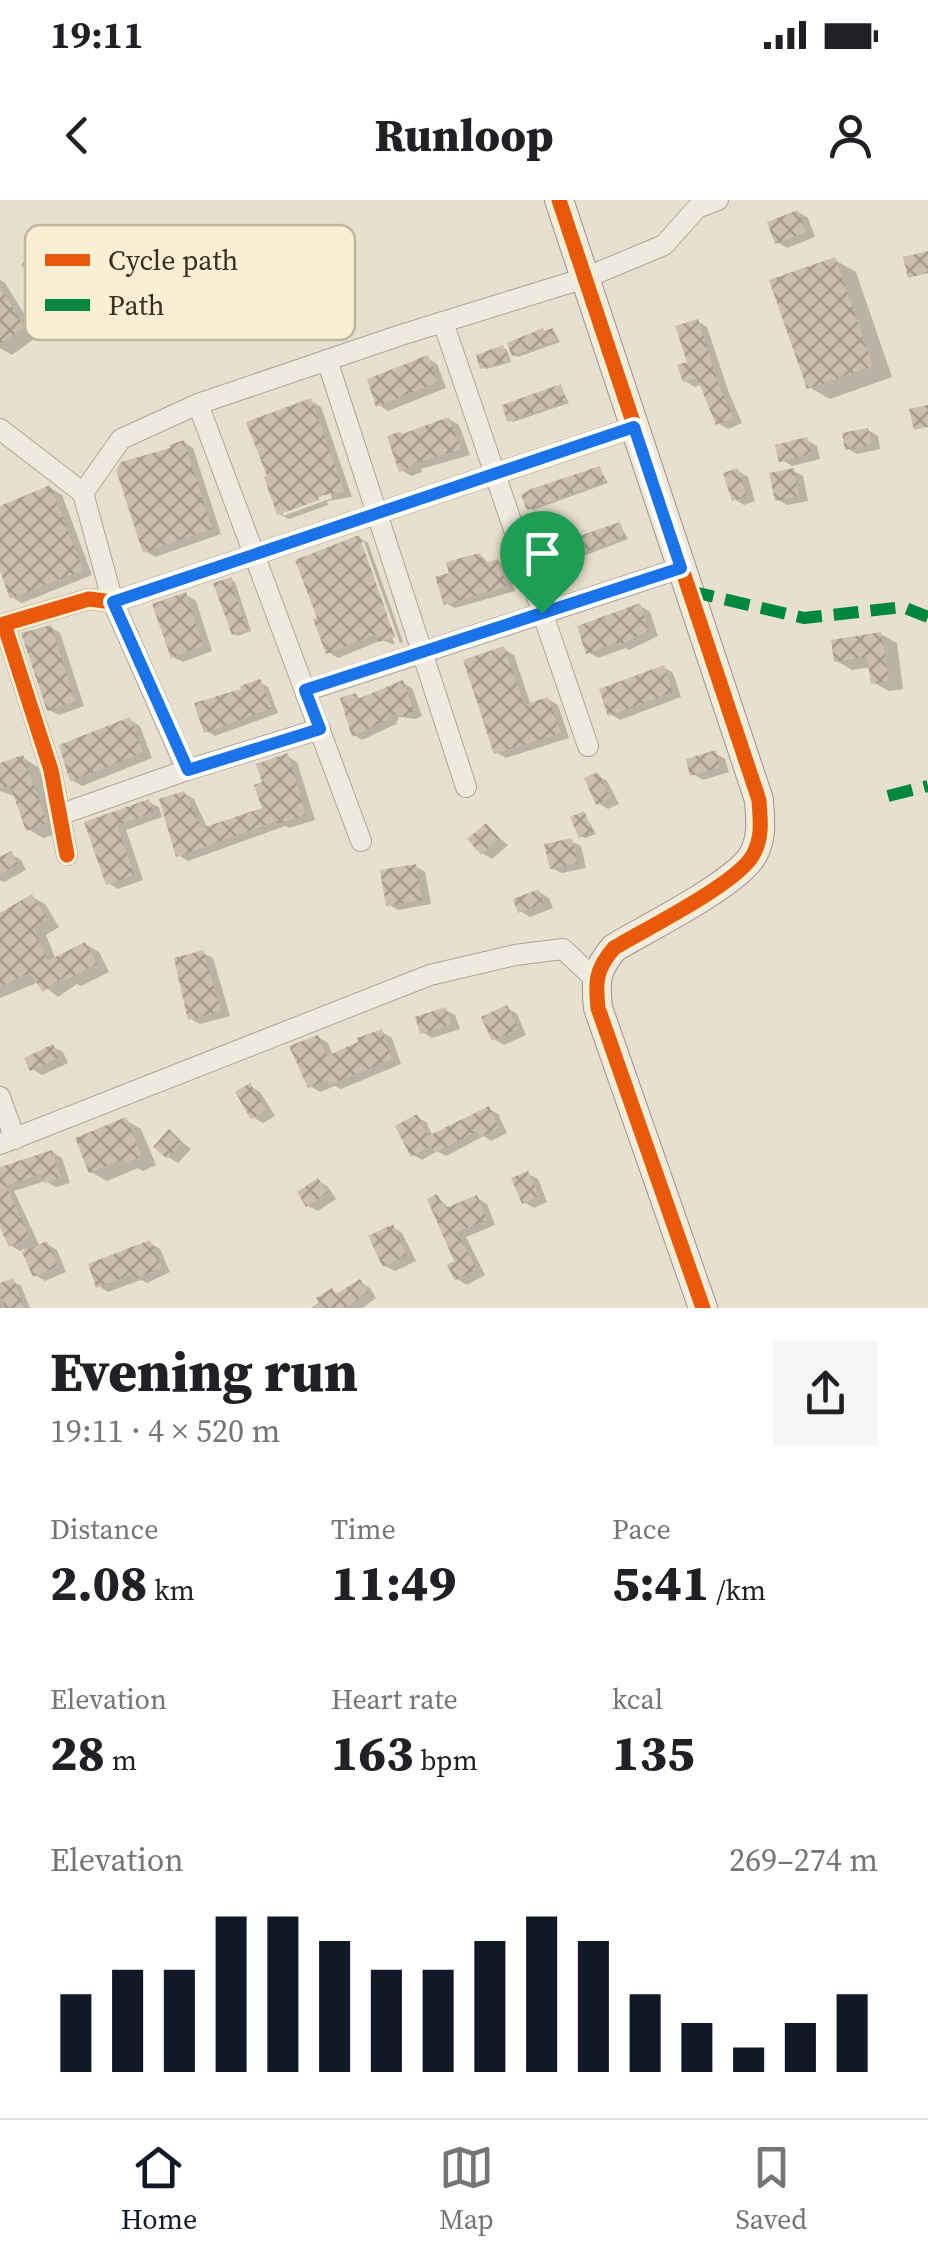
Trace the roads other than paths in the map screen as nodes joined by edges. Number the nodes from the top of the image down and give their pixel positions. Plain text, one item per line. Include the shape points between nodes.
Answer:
1 (559, 200) edge
2 (718, 200) edge
3 (585, 278) junction
4 (443, 322) junction
5 (326, 360) junction
6 (198, 404) junction
7 (634, 427) junction
8 (0, 429) edge
9 (494, 474) junction
10 (83, 493) junction
11 (376, 514) junction
12 (254, 554) junction
13 (681, 568) junction
14 (113, 602) junction
15 (542, 613) junction
16 (2, 622) edge
17 (422, 652) junction
18 (305, 690) junction
19 (320, 729) junction
20 (588, 746) dead end
21 (188, 770) junction
22 (466, 787) dead end
23 (60, 814) junction
24 (362, 840) dead end
25 (67, 855) dead end
26 (595, 979) junction
27 (0, 1098) edge
28 (8, 1141) edge
29 (696, 1301) edge

1 - 3 street
2 - 3 street via 697,208 664,245
3 - 4 street
3 - 7 street
4 - 5 street
4 - 9 street
5 - 6 street
5 - 11 street
6 - 10 street via 121,439
6 - 12 street
7 - 9 street
7 - 13 street
8 - 10 street
9 - 11 street
9 - 15 street
10 - 14 street
11 - 12 street
11 - 17 street
12 - 14 street
12 - 18 street
13 - 15 street
13 - 26 street via 759,800 762,829 754,855 737,874 614,948
14 - 16 street via 90,599
14 - 21 street
15 - 17 street
15 - 20 street
16 - 23 street
17 - 18 street
17 - 22 street
18 - 19 street
19 - 21 street
19 - 24 street
21 - 23 street
23 - 25 street
26 - 28 street via 563,948 430,975
26 - 29 street via 598,1008
27 - 28 street

